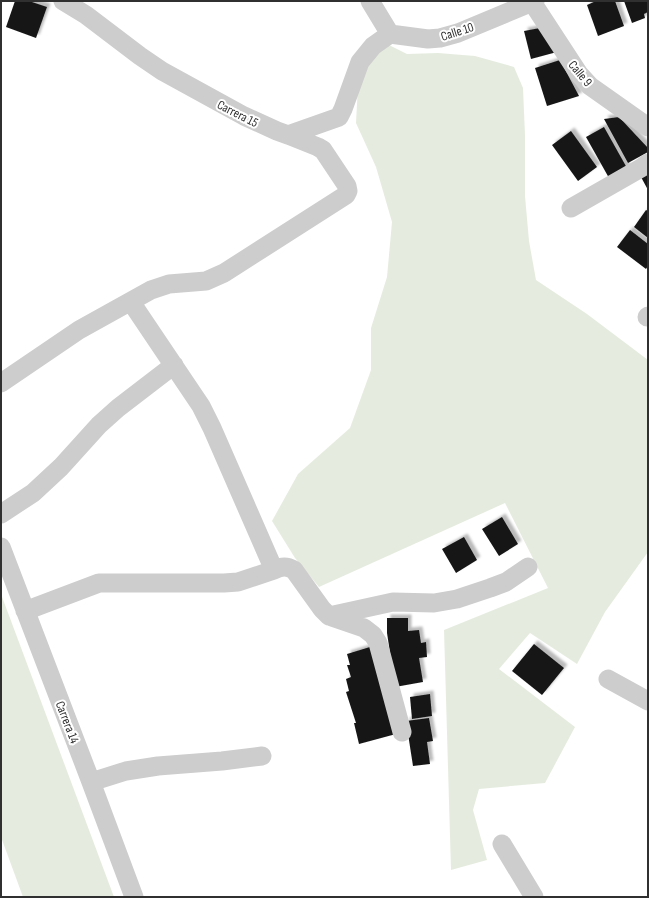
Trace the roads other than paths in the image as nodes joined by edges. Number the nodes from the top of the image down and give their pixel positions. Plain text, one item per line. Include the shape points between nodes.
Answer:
1 (63, 1) edge
2 (370, 1) edge
3 (533, 1) edge
4 (390, 34) junction
5 (339, 117) junction
6 (648, 127) edge
7 (288, 135) junction
8 (323, 150) junction
9 (648, 163) edge
10 (572, 208) dead end
11 (131, 302) junction
12 (174, 365) junction
13 (1, 383) edge
14 (1, 514) edge
15 (1, 547) edge
16 (528, 567) dead end
17 (274, 570) junction
18 (25, 611) junction
19 (329, 616) junction
20 (608, 678) dead end
21 (648, 701) edge
22 (402, 732) dead end
23 (262, 756) dead end
24 (91, 782) junction
25 (502, 844) dead end
26 (134, 897) edge
27 (534, 897) edge

1 - 7 street, Carrera 15 via 162,71 244,116
2 - 4 street
3 - 4 street, Calle 10 via 458,33 440,38
3 - 6 street, Calle 9 via 579,74 590,86
4 - 5 street via 373,46 360,62
5 - 7 street
5 - 8 street
7 - 8 street, Carrera 15
8 - 11 street via 347,186 346,195 224,273 206,281 169,284 151,290
9 - 10 street
11 - 12 street
11 - 13 street via 79,330
12 - 14 street via 99,425 33,493
12 - 17 street via 212,428
15 - 18 street, Carrera 14
16 - 19 street via 506,582 457,599 393,602
17 - 18 street via 224,584 99,583
17 - 19 street via 281,567 294,570
18 - 24 street, Carrera 14
19 - 22 street via 364,628 373,635 378,643
20 - 21 street
23 - 24 street via 152,767 126,771
24 - 26 street, Carrera 14
25 - 27 street

